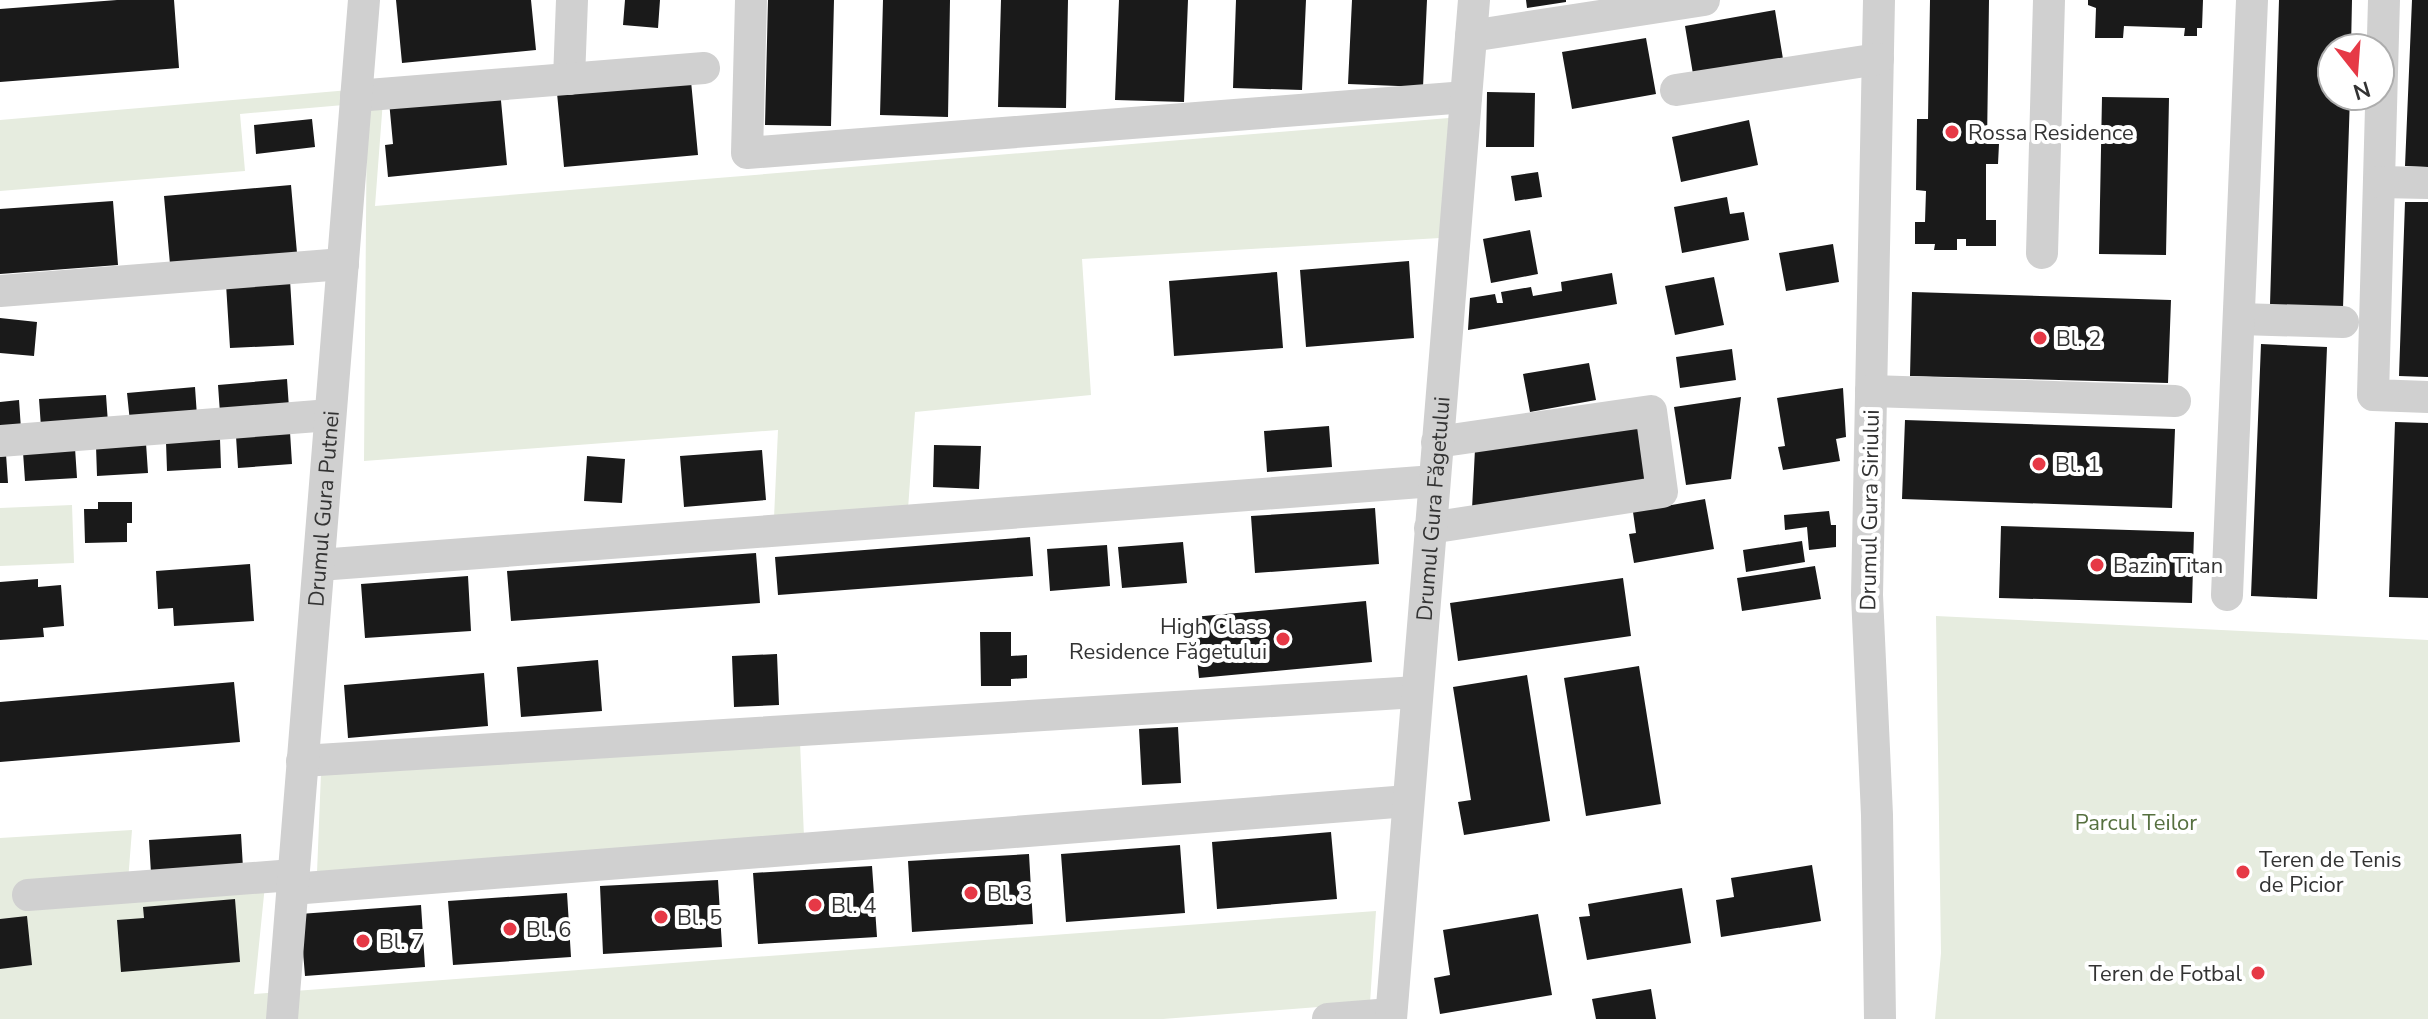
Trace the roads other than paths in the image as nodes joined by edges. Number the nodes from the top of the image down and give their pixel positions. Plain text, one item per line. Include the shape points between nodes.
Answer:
1 (364, 0) edge
2 (572, 0) edge
3 (751, 0) edge
4 (1474, 0) edge
5 (1704, 0) edge
6 (1879, 0) edge
7 (2049, 0) edge
8 (2252, 0) edge
9 (2384, 0) edge
10 (1471, 36) junction
11 (1878, 59) junction
12 (704, 68) dead end
13 (569, 79) junction
14 (1676, 90) dead end
15 (356, 96) junction
16 (1466, 97) junction
17 (2379, 182) junction
18 (2428, 183) edge
19 (2042, 253) dead end
20 (343, 264) junction
21 (0, 291) edge
22 (2240, 319) junction
23 (2343, 322) dead end
24 (1871, 391) junction
25 (2428, 397) edge
26 (2175, 401) dead end
27 (330, 415) junction
28 (0, 441) edge
29 (1437, 442) junction
30 (1434, 481) junction
31 (1430, 528) junction
32 (319, 565) junction
33 (2227, 595) dead end
34 (1417, 692) junction
35 (302, 761) junction
36 (1408, 801) junction
37 (293, 882) junction
38 (28, 895) dead end
39 (1391, 1017) edge
40 (282, 1019) edge
41 (1328, 1019) edge
42 (1880, 1019) edge

1 - 15 street, Drumul Gura Putnei
2 - 13 street
3 - 16 street via 747,153
4 - 10 street, Drumul Gura Făgetului
5 - 10 street
6 - 11 street, Drumul Gura Siriului
7 - 19 street
8 - 22 street
9 - 17 street
10 - 16 street, Drumul Gura Făgetului
11 - 14 street
11 - 24 street, Drumul Gura Siriului
12 - 13 street
13 - 15 street
15 - 20 street, Drumul Gura Putnei
16 - 29 street, Drumul Gura Făgetului
17 - 18 street
17 - 25 street via 2373,395
20 - 21 street
20 - 27 street, Drumul Gura Putnei
22 - 23 street
22 - 33 street
24 - 26 street
24 - 42 street, Drumul Gura Siriului via 1867,595
27 - 28 street
27 - 32 street, Drumul Gura Putnei
29 - 30 street, Drumul Gura Făgetului
29 - 31 street via 1651,411 1662,492
30 - 31 street, Drumul Gura Făgetului
30 - 32 street
31 - 34 street, Drumul Gura Făgetului
32 - 35 street, Drumul Gura Putnei
34 - 35 street
34 - 36 street, Drumul Gura Făgetului
35 - 37 street, Drumul Gura Putnei
36 - 37 street
36 - 39 street, Drumul Gura Făgetului
37 - 38 street
37 - 40 street, Drumul Gura Putnei
39 - 41 street

